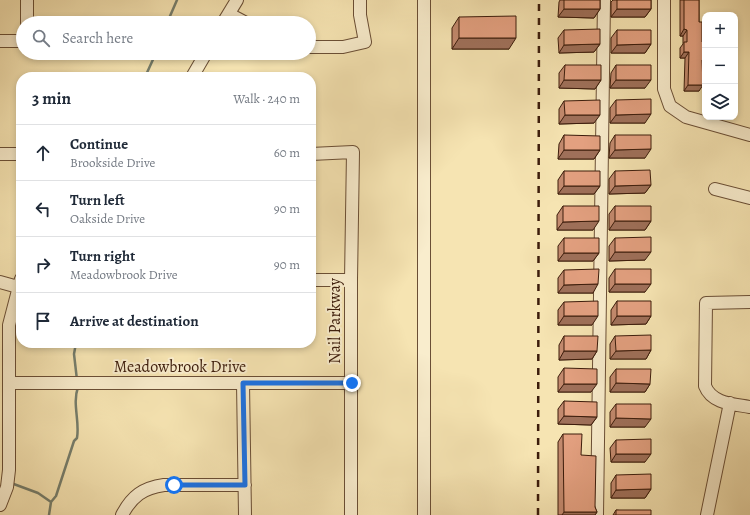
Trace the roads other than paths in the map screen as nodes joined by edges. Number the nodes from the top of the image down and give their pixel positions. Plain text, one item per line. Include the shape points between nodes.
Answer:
1 (27, 0) edge
2 (237, 0) edge
3 (360, 0) edge
4 (424, 0) edge
5 (604, 0) edge
6 (664, 0) edge
7 (27, 16) edge
8 (227, 16) edge
9 (0, 41) edge
10 (16, 41) edge
11 (316, 47) edge
12 (202, 60) edge
13 (195, 72) edge
14 (750, 135) edge
15 (0, 154) edge
16 (16, 154) edge
17 (316, 154) edge
18 (715, 188) dead end
19 (750, 198) edge
20 (316, 280) edge
21 (351, 280) junction
22 (0, 282) edge
23 (16, 283) edge
24 (16, 298) edge
25 (750, 302) edge
26 (9, 383) junction
27 (243, 383) junction
28 (352, 383) junction
29 (730, 403) junction
30 (750, 407) edge
31 (245, 485) junction
32 (0, 506) edge
33 (122, 515) edge
34 (245, 515) edge
35 (351, 515) edge
36 (424, 515) edge
37 (597, 515) edge
38 (707, 515) edge

1 - 7 street
2 - 8 street
3 - 11 street via 365,42 343,47
4 - 36 street
5 - 37 street
6 - 14 street via 663,72 666,99 675,111 686,117
9 - 10 street
12 - 13 street
15 - 16 street
17 - 21 street, Nail Parkway via 353,152
18 - 19 street
20 - 21 street
21 - 28 street, Nail Parkway
22 - 23 street
24 - 26 street via 9,325
25 - 29 street via 706,303 706,386 715,398
26 - 27 street, Meadowbrook Drive
26 - 32 street via 9,470
27 - 28 street, Meadowbrook Drive
27 - 31 street
28 - 35 street, Nail Parkway
29 - 30 street
29 - 38 street
31 - 33 street via 151,487 134,498
31 - 34 street

